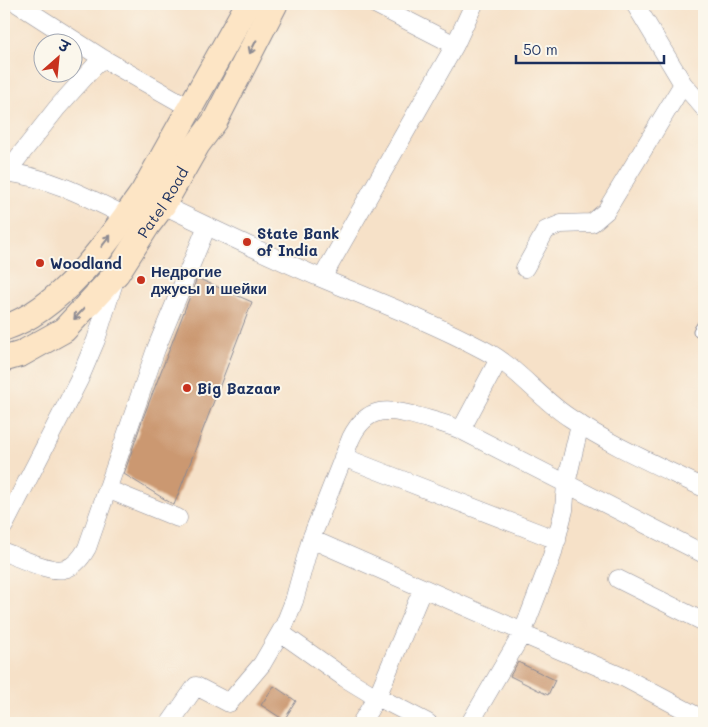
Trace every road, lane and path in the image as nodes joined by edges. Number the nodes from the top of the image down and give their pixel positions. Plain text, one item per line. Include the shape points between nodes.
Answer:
1 (18, 4) edge
2 (248, 4) edge
3 (275, 4) edge
4 (375, 4) edge
5 (474, 4) edge
6 (635, 4) edge
7 (455, 45) junction
8 (102, 58) junction
9 (683, 84) junction
10 (190, 108) junction
11 (704, 108) edge
12 (5, 172) edge
13 (163, 205) junction
14 (136, 221) junction
15 (207, 226) junction
16 (525, 268) dead end
17 (117, 272) junction
18 (322, 278) junction
19 (704, 322) edge
20 (4, 328) edge
21 (698, 330) dead end
22 (4, 359) edge
23 (499, 359) junction
24 (580, 424) junction
25 (461, 430) junction
26 (343, 457) junction
27 (566, 484) junction
28 (107, 488) junction
29 (704, 488) edge
30 (178, 518) dead end
31 (4, 526) edge
32 (311, 539) junction
33 (557, 540) junction
34 (4, 552) edge
35 (704, 554) edge
36 (618, 579) dead end
37 (423, 588) junction
38 (704, 622) edge
39 (281, 633) junction
40 (523, 633) junction
41 (377, 697) junction
42 (704, 720) edge
43 (170, 723) edge
44 (361, 723) edge
45 (428, 723) edge
46 (470, 723) edge

1 - 8 street
2 - 10 street, Patel Road
3 -> 13 street, Patel Road via 215,121 197,145
4 - 7 street
5 - 7 street
6 - 9 street
7 - 18 street
8 - 10 street
8 - 12 street via 56,108
9 - 11 street
9 - 16 street via 606,211 592,223 560,224 546,230
10 - 14 street, Patel Road via 143,192
12 - 14 street via 25,174 74,191
13 - 14 street, Patel Road
13 - 15 street
14 - 17 street, Patel Road
20 -> 14 street, Patel Road via 52,302
15 - 18 street
15 - 28 street via 156,349
17 -> 22 street, Patel Road via 64,330 21,354
17 - 31 street via 96,340 79,380
18 - 23 street via 404,312
19 - 21 lane
23 - 24 street via 545,400
23 - 25 street
24 - 27 street
24 - 29 street
25 - 26 street via 405,412 379,412 357,425
25 - 27 street
26 - 32 street
26 - 33 street
27 - 33 street
27 - 35 street
28 - 30 street
28 - 34 street via 87,548 75,564 64,570 51,569
32 - 37 street
32 - 39 street via 294,601
33 - 40 street
36 - 38 street
37 - 40 street
37 - 41 street
39 - 41 street
39 - 43 street via 262,664 229,703 196,686
40 - 42 street via 624,678
40 - 46 street
41 - 44 street
41 - 45 street

